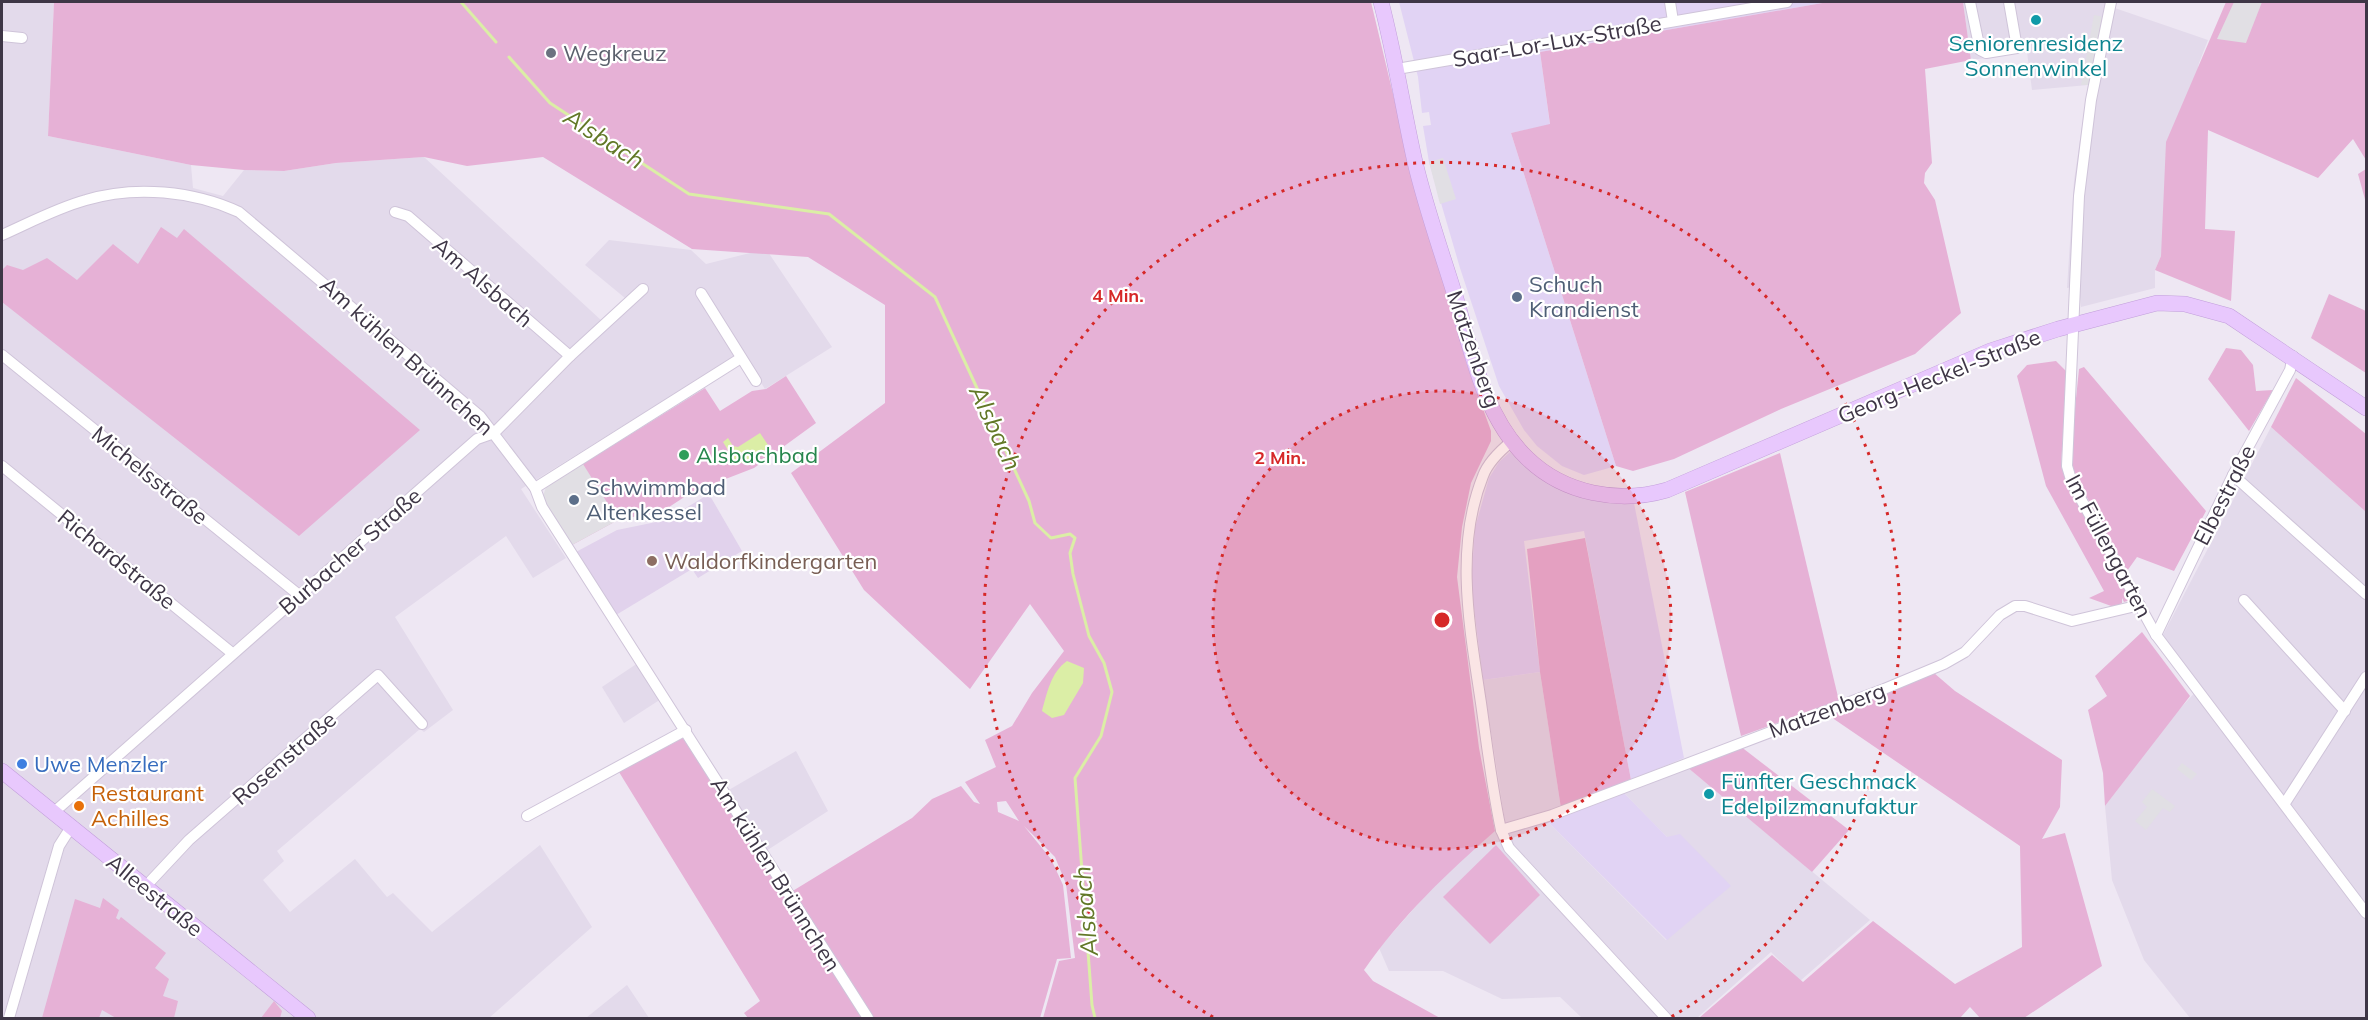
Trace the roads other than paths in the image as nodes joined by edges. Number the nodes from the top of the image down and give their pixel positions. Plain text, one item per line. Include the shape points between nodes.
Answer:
1 (1381, 2) edge
2 (1670, 2) edge
3 (1787, 2) edge
4 (1970, 2) edge
5 (2009, 2) edge
6 (2111, 2) edge
7 (1673, 21) junction
8 (2, 36) edge
9 (22, 38) dead end
10 (1397, 69) junction
11 (395, 212) dead end
12 (2, 235) edge
13 (643, 289) dead end
14 (701, 293) dead end
15 (2073, 325) junction
16 (2, 355) edge
17 (570, 357) junction
18 (2293, 357) junction
19 (741, 358) junction
20 (756, 381) dead end
21 (2367, 408) edge
22 (495, 433) junction
23 (1512, 441) junction
24 (2, 465) edge
25 (2233, 476) junction
26 (535, 488) junction
27 (2367, 594) edge
28 (299, 595) junction
29 (2244, 600) dead end
30 (2140, 605) junction
31 (2156, 635) junction
32 (232, 654) junction
33 (2367, 677) edge
34 (2345, 711) junction
35 (422, 724) dead end
36 (686, 730) junction
37 (2, 771) edge
38 (2285, 803) junction
39 (53, 813) junction
40 (527, 816) dead end
41 (71, 827) junction
42 (1501, 830) junction
43 (145, 887) junction
44 (2367, 913) edge
45 (301, 1016) edge
46 (9, 1018) edge
47 (868, 1018) edge
48 (1666, 1018) edge

1 - 10 street, Matzenberg
2 - 7 street
3 - 7 street, Saar-Lor-Lux-Straße
4 - 5 street via 1977,44 1986,53 2017,48
6 - 15 street, Im Füllengarten via 2091,100 2079,196
7 - 10 street, Saar-Lor-Lux-Straße
8 - 9 street
10 - 23 street, Matzenberg via 1420,184 1469,345 1492,407
11 - 17 street, Am Alsbach via 408,216
12 - 22 street, Am kühlen Brünnchen via 90,199 177,192 212,200 239,212 315,274
13 - 17 street, Burbacher Straße
14 - 19 street
15 - 18 street, Georg-Heckel-Straße via 2157,303 2185,304 2229,316
15 - 23 street, Georg-Heckel-Straße via 1990,351 1653,494 1615,496 1575,488 1544,472
15 - 30 street, Im Füllengarten via 2067,466 2072,483
16 - 28 street, Michelsstraße
17 - 22 street, Burbacher Straße
18 - 21 street, Georg-Heckel-Straße
18 - 25 street, Elbestraße via 2290,370
19 - 20 street
19 - 26 street
22 - 26 street, Am kühlen Brünnchen
22 - 28 street, Burbacher Straße via 477,439
23 - 42 street via 1483,474 1467,559 1470,628
24 - 32 street, Richardstraße
25 - 27 street
25 - 31 street, Elbestraße
26 - 36 street, Am kühlen Brünnchen via 542,507
28 - 32 street, Burbacher Straße
29 - 34 street
30 - 31 street, Im Füllengarten
30 - 42 street, Matzenberg via 2072,621 2015,606 2000,615 1965,652 1908,680 1551,815
31 - 38 street, Im Füllengarten
32 - 39 street, Burbacher Straße
33 - 34 street
34 - 38 street
35 - 43 street, Rosenstraße via 378,675 189,840
36 - 40 street
36 - 47 street, Am kühlen Brünnchen
37 - 39 street, Alleestraße
38 - 44 street, Im Füllengarten
39 - 41 street, Alleestraße
41 - 43 street, Alleestraße
41 - 46 street via 59,846
42 - 48 street via 1509,848
43 - 45 street, Alleestraße

